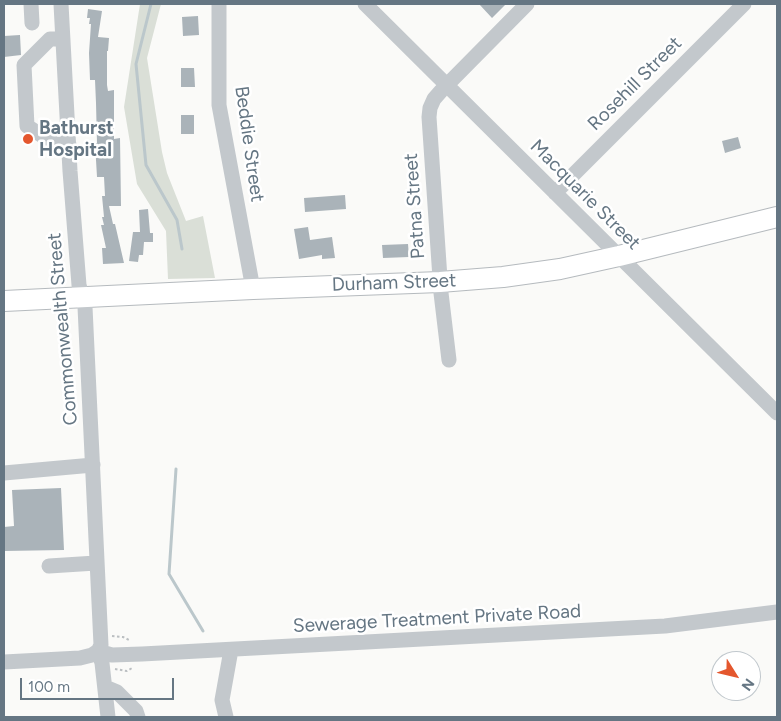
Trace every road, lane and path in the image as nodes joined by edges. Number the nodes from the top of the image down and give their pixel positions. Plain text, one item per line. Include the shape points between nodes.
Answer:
1 (31, 4) edge
2 (61, 4) edge
3 (219, 4) edge
4 (365, 4) edge
5 (527, 4) edge
6 (744, 4) edge
7 (32, 24) dead end
8 (63, 39) junction
9 (446, 85) junction
10 (69, 144) junction
11 (555, 193) junction
12 (777, 216) edge
13 (619, 256) junction
14 (440, 282) junction
15 (253, 289) junction
16 (82, 297) junction
17 (4, 301) edge
18 (449, 360) dead end
19 (777, 413) edge
20 (93, 465) junction
21 (4, 473) edge
22 (96, 563) junction
23 (49, 566) dead end
24 (777, 612) edge
25 (99, 644) junction
26 (231, 650) junction
27 (142, 654) junction
28 (4, 662) edge
29 (105, 687) junction
30 (108, 717) edge
31 (138, 717) edge
32 (226, 717) edge

1 - 7 street
2 - 8 street, Commonwealth Street
3 - 15 street, Beddie Street via 219,104
4 - 9 street, Macquarie Street
5 - 9 street, Patna Street
6 - 11 street, Rosehill Street
8 - 10 street, Commonwealth Street
8 - 10 street via 50,39 24,65 27,126 55,144
9 - 11 street, Macquarie Street
9 - 14 street, Patna Street via 433,101 429,117
10 - 16 street, Commonwealth Street
11 - 13 street, Macquarie Street
12 - 13 main road, Durham Street
13 - 14 main road, Durham Street via 560,269
13 - 19 street, Macquarie Street
14 - 15 main road, Durham Street
14 - 18 street, Patna Street
15 - 16 main road, Durham Street
16 - 17 main road, Durham Street
16 - 20 street, Commonwealth Street
20 - 21 street
20 - 22 street, Commonwealth Street
22 - 23 street
22 - 25 street, Commonwealth Street
24 - 26 street, Sewerage Treatment Private Road via 665,626
25 - 27 street, Sewerage Treatment Private Road via 112,655
25 - 27 path via 123,636
25 - 28 street via 92,655 80,658
25 - 29 street, Commonwealth Street
26 - 27 street, Sewerage Treatment Private Road
26 - 32 street via 222,700
29 - 30 street, Commonwealth Street
29 - 31 street via 118,692

